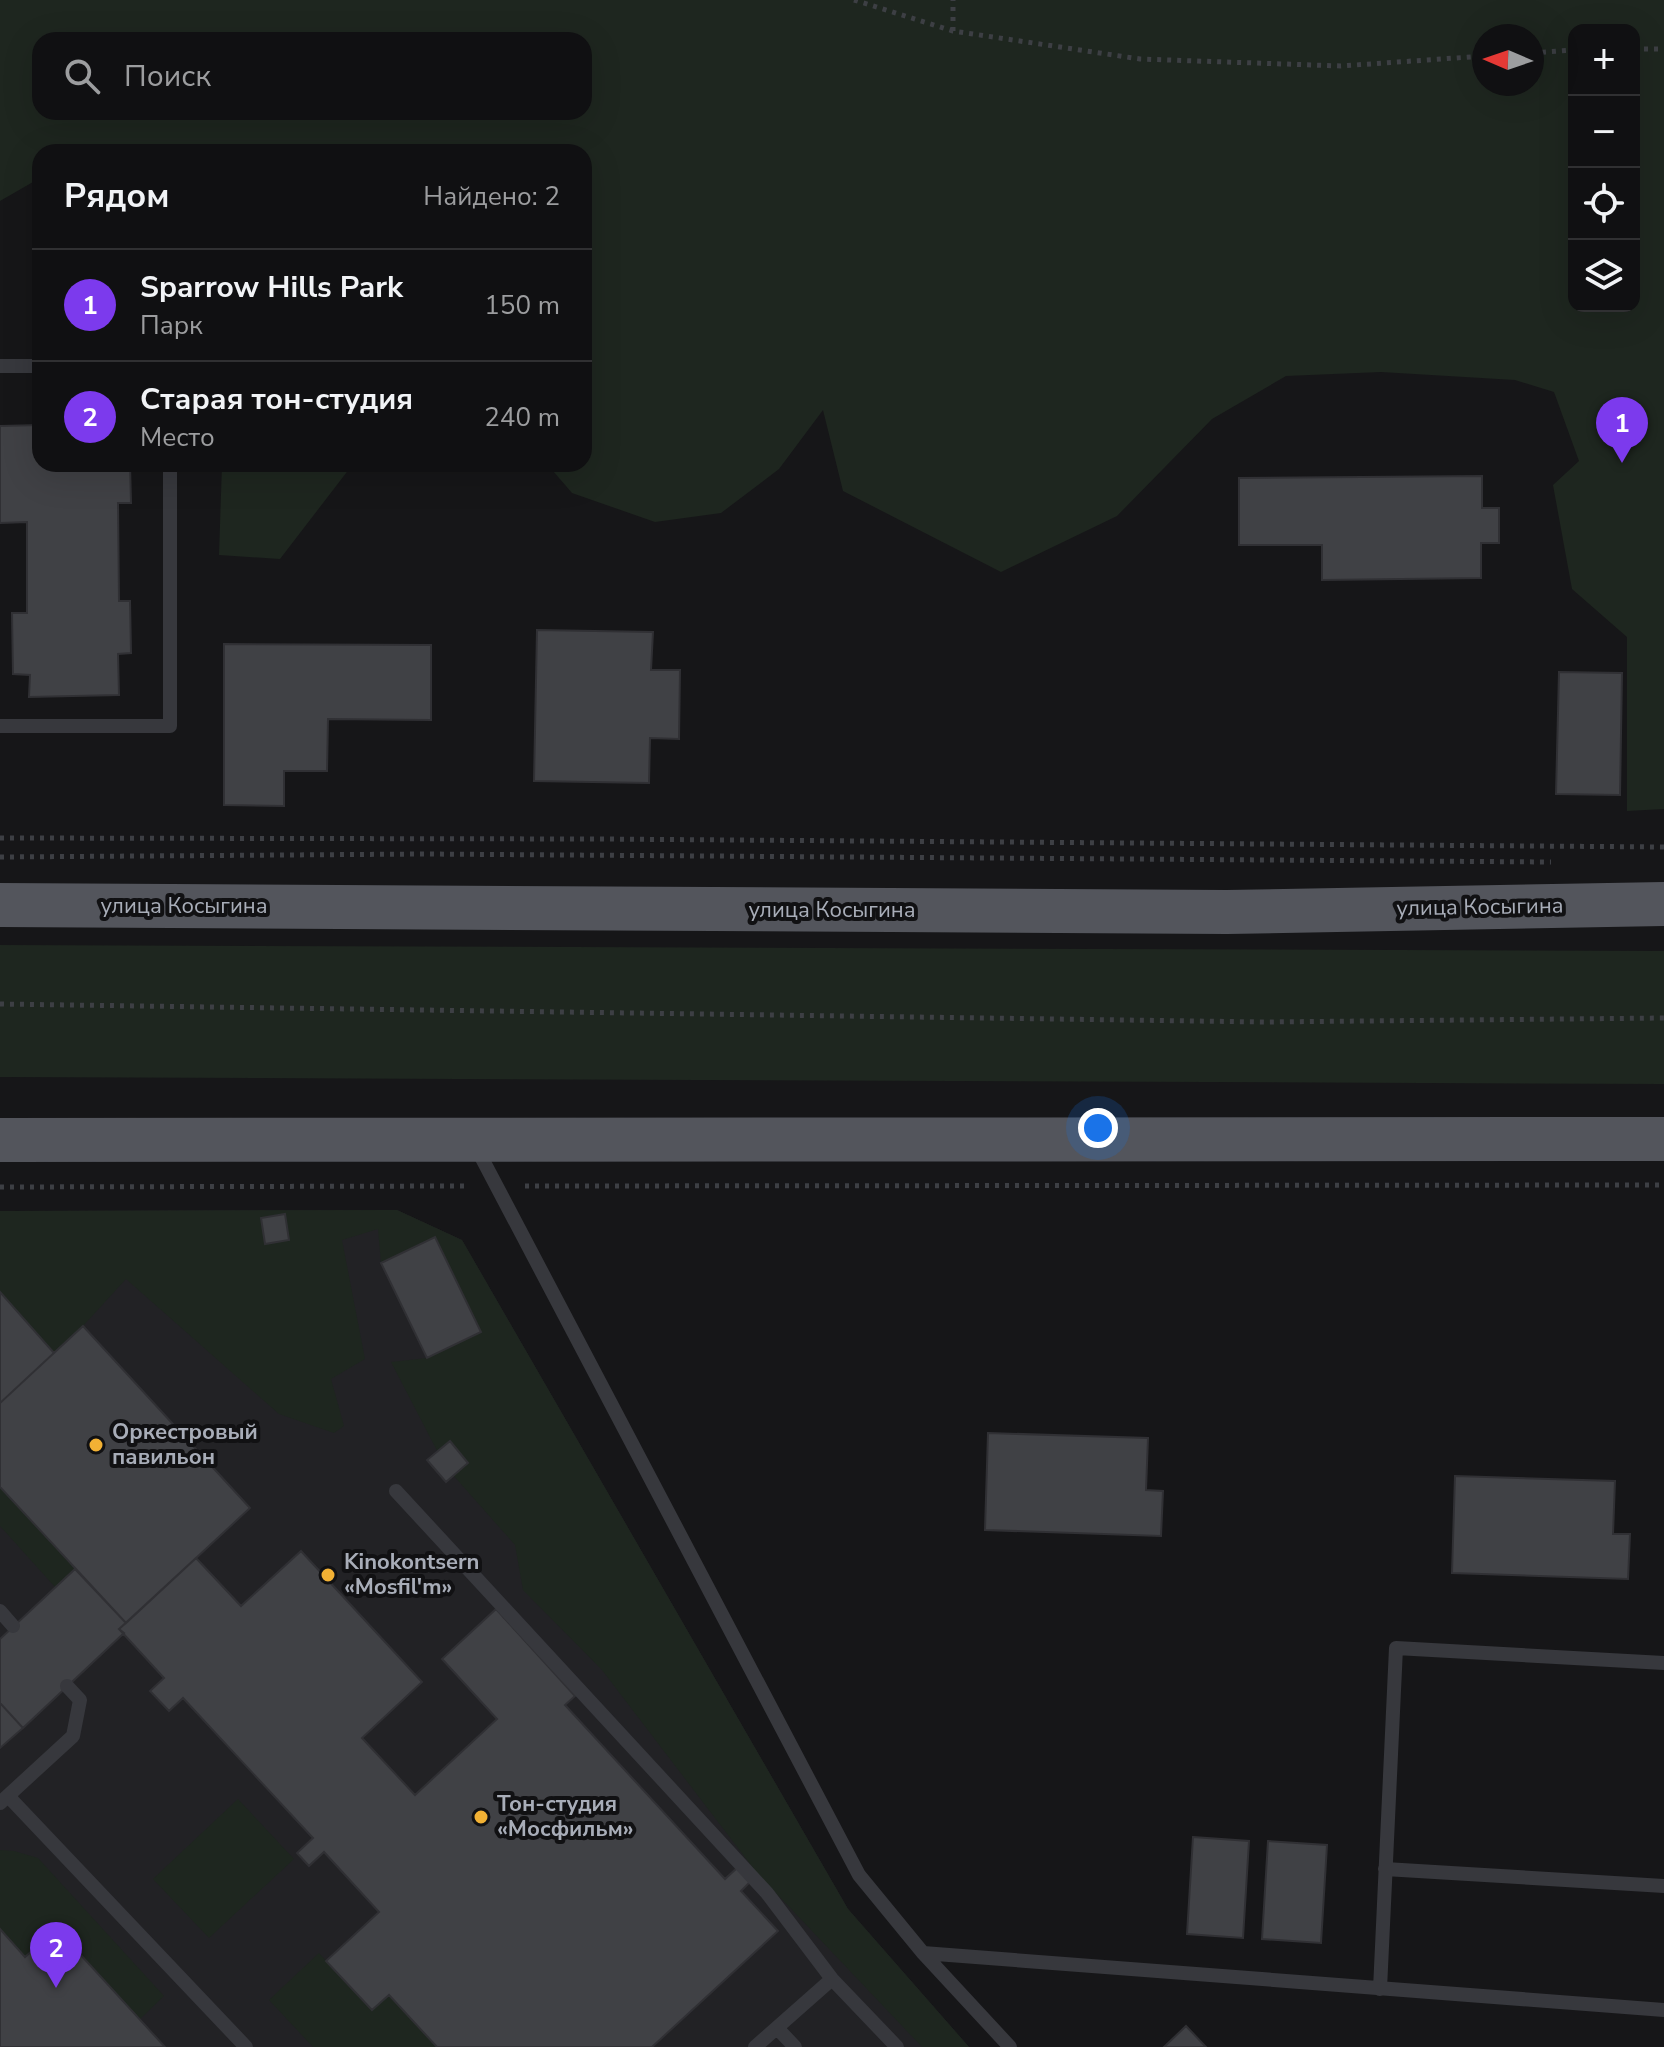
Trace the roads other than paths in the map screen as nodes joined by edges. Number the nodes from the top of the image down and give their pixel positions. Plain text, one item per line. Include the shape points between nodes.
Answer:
1 (0, 366) edge
2 (32, 366) edge
3 (170, 472) edge
4 (0, 726) edge
5 (1664, 904) edge
6 (0, 905) edge
7 (1664, 1139) edge
8 (0, 1140) edge
9 (473, 1140) junction
10 (396, 1491) dead end
11 (0, 1611) edge
12 (13, 1626) dead end
13 (1664, 1663) edge
14 (67, 1686) dead end
15 (4, 1799) edge
16 (1385, 1869) junction
17 (1664, 1886) edge
18 (923, 1953) junction
19 (832, 1979) junction
20 (1380, 1989) junction
21 (1664, 2010) edge
22 (777, 2028) junction
23 (246, 2047) edge
24 (755, 2047) edge
25 (795, 2047) edge
26 (897, 2047) edge
27 (1010, 2047) edge

1 - 2 lane
3 - 4 lane via 170,726
5 - 6 main road, улица Косыгина via 1227,912
7 - 9 main road
8 - 9 main road
9 - 18 lane via 859,1875
10 - 19 lane via 767,1893
11 - 12 lane
13 - 16 lane via 1396,1648
14 - 15 lane via 80,1700 73,1736
15 - 23 lane
16 - 17 lane
16 - 20 lane
18 - 20 lane
18 - 27 lane
19 - 22 lane
19 - 26 lane
20 - 21 lane
22 - 24 lane
22 - 25 lane

